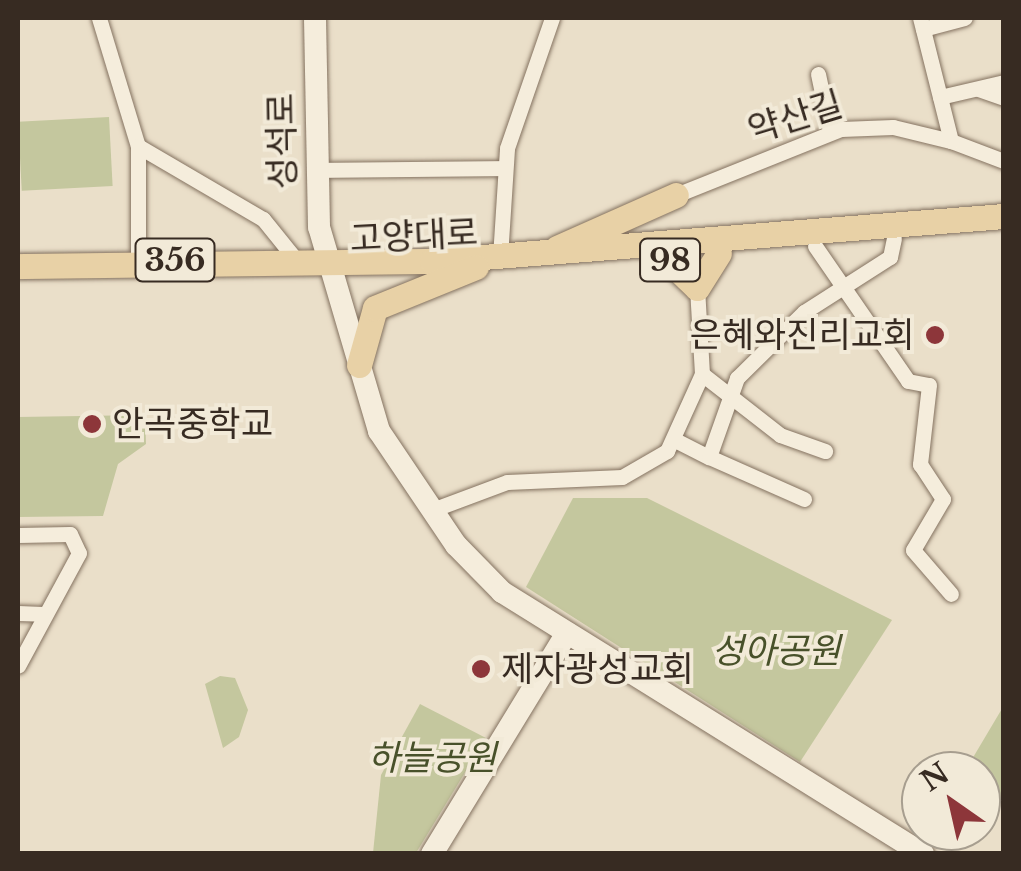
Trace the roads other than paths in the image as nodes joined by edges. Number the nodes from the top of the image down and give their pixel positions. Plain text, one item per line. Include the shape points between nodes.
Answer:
1 (99, 18) edge
2 (316, 18) edge
3 (552, 18) edge
4 (966, 18) edge
5 (922, 23) edge
6 (818, 74) dead end
7 (1004, 82) edge
8 (978, 89) junction
9 (940, 97) junction
10 (1004, 98) edge
11 (830, 131) junction
12 (951, 141) junction
13 (138, 146) junction
14 (1004, 161) edge
15 (504, 168) junction
16 (316, 170) junction
17 (676, 195) junction
18 (1004, 216) edge
19 (1004, 228) edge
20 (894, 238) junction
21 (815, 246) junction
22 (707, 249) junction
23 (542, 255) junction
24 (138, 259) junction
25 (668, 260) junction
26 (297, 261) junction
27 (488, 262) junction
28 (18, 266) edge
29 (334, 268) junction
30 (18, 280) edge
31 (844, 283) junction
32 (698, 288) junction
33 (359, 366) junction
34 (702, 374) junction
35 (731, 394) junction
36 (675, 440) junction
37 (824, 451) dead end
38 (709, 457) junction
39 (804, 498) dead end
40 (432, 510) junction
41 (18, 534) edge
42 (951, 594) dead end
43 (18, 613) edge
44 (43, 614) junction
45 (566, 633) junction
46 (18, 666) edge
47 (432, 854) edge
48 (923, 854) edge

1 - 13 street
2 - 16 street, 성석로
3 - 15 street, 고양대로
4 - 5 street
5 - 9 street
6 - 11 street
7 - 8 street
8 - 9 street
8 - 10 street
9 - 12 street
11 - 12 street, 약산길 via 893,127
11 - 17 street, 약산길
12 - 14 street, 약산길
13 - 24 street
13 - 26 street via 263,218
15 - 16 street
15 - 27 street, 고양대로
16 - 29 street, 성석로 via 319,227
17 - 22 main road via 665,230
17 - 23 main road
18 - 22 main road, 고양대로 / 356
19 - 20 main road, 고양대로 / 98
20 - 21 main road, 고양대로 / 98
20 - 31 street via 890,257
21 - 22 main road, 고양대로 / 98
21 - 31 street
22 - 23 main road, 고양대로 / 356
22 - 25 main road, 고양대로 / 98
22 - 32 main road
23 - 27 main road, 고양대로 / 356
24 - 26 main road, 고양대로 / 356
24 - 28 main road, 고양대로 / 356
25 - 27 main road, 고양대로 / 98
25 - 32 main road
26 - 29 main road, 고양대로 / 356
27 - 29 main road, 고양대로 / 356
27 - 33 main road via 375,308
29 - 30 main road, 고양대로
29 - 33 street, 성석로
31 - 35 street via 776,336
31 - 42 street via 908,381 929,385 920,464 942,499 913,550
32 - 34 street
33 - 40 street via 379,431
34 - 35 street
34 - 36 street
35 - 37 street via 780,435
35 - 38 street
36 - 38 street
36 - 40 street via 622,477 507,482
38 - 39 street
40 - 45 street via 502,592
41 - 44 street via 70,534 80,554
43 - 44 street
44 - 46 street
45 - 47 street
45 - 48 street

